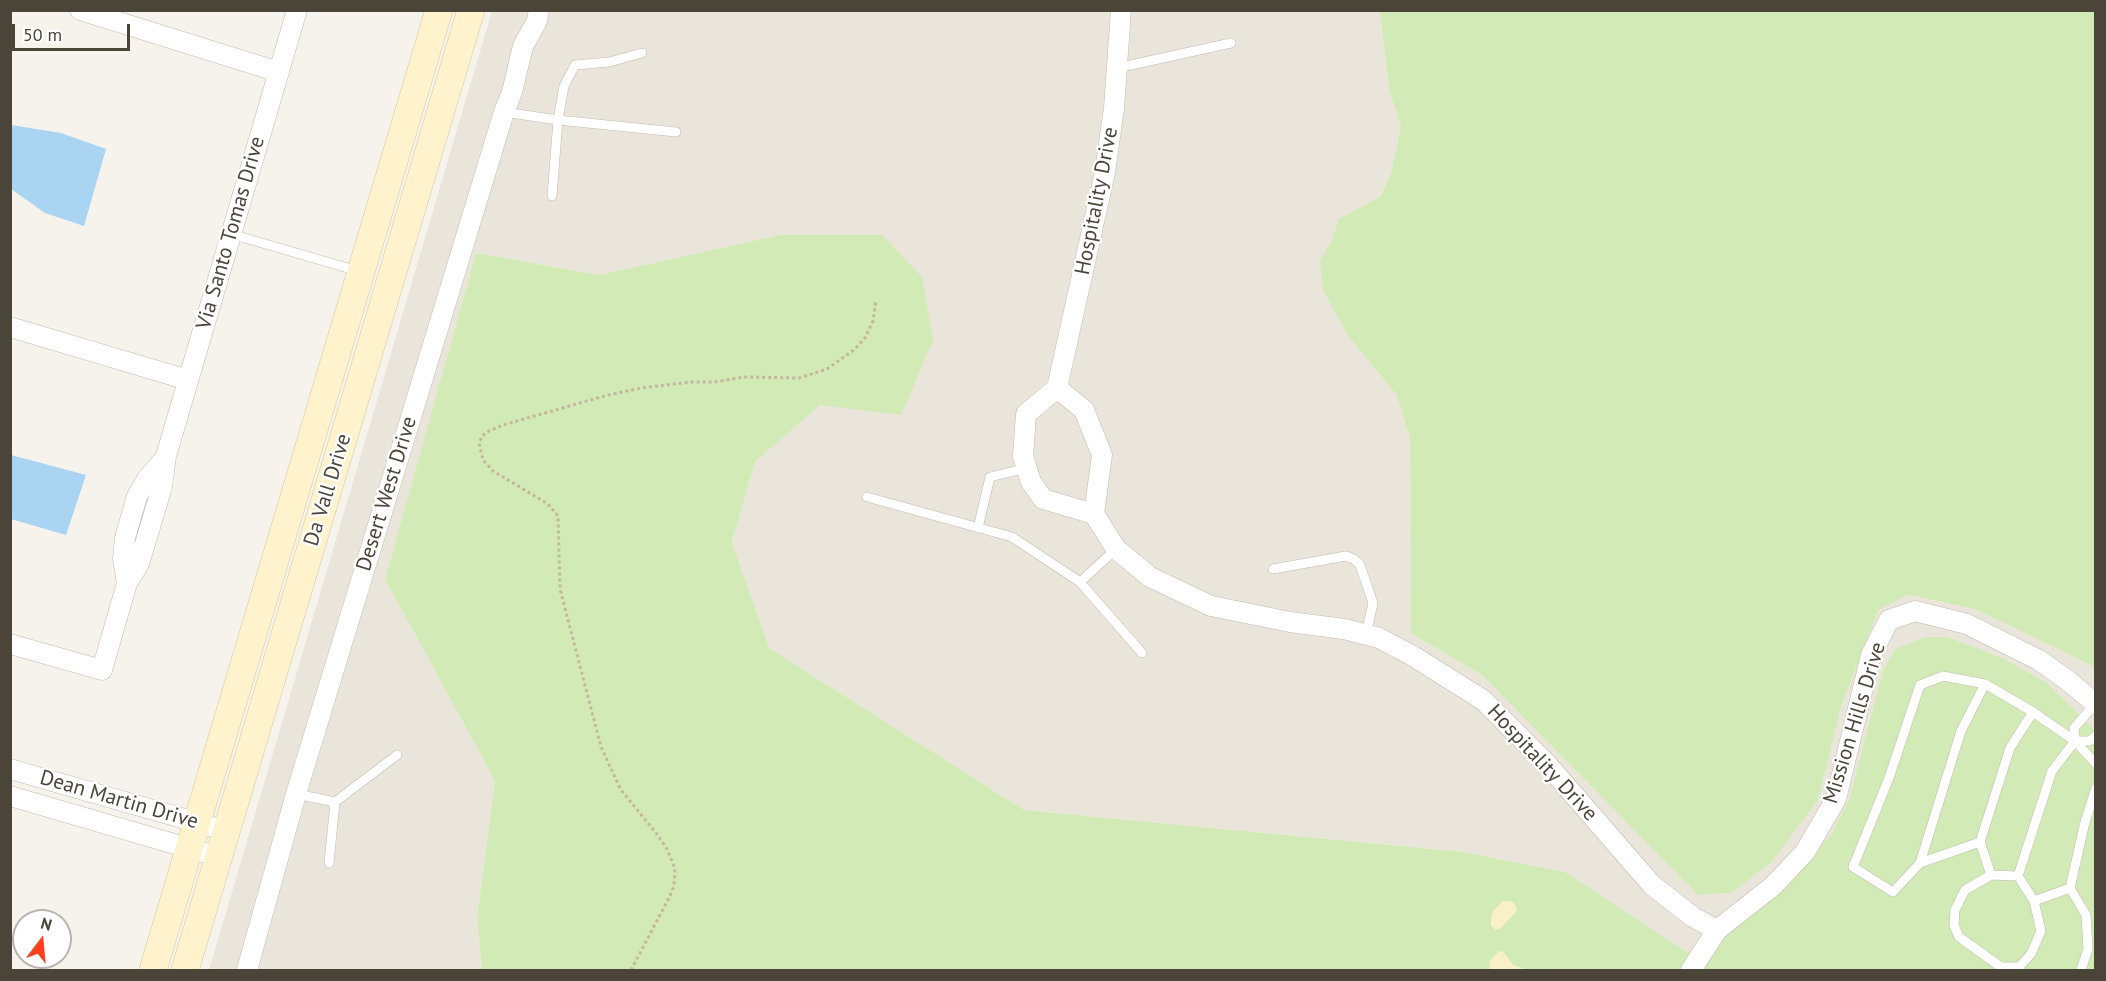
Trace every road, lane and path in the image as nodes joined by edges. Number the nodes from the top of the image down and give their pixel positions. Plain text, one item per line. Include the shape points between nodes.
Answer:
1 (80, 10) edge
2 (297, 10) edge
3 (439, 10) edge
4 (471, 10) edge
5 (555, 10) edge
6 (1120, 10) edge
7 (538, 16) edge
8 (1231, 43) dead end
9 (642, 53) dead end
10 (1117, 68) junction
11 (279, 72) junction
12 (504, 112) junction
13 (558, 120) junction
14 (676, 132) dead end
15 (552, 195) dead end
16 (231, 234) junction
17 (361, 272) junction
18 (876, 300) dead end
19 (10, 327) edge
20 (188, 380) junction
21 (1057, 388) junction
22 (1027, 468) junction
23 (867, 497) dead end
24 (1094, 514) junction
25 (978, 528) junction
26 (1116, 549) junction
27 (1273, 568) dead end
28 (1080, 582) junction
29 (1366, 635) junction
30 (10, 644) edge
31 (1142, 653) dead end
32 (1985, 684) junction
33 (2095, 704) edge
34 (2033, 712) junction
35 (2096, 736) edge
36 (2075, 741) junction
37 (397, 755) dead end
38 (2096, 764) edge
39 (10, 769) edge
40 (2096, 788) edge
41 (296, 794) junction
42 (10, 796) edge
43 (335, 802) junction
44 (197, 823) junction
45 (227, 831) junction
46 (1980, 842) junction
47 (189, 849) junction
48 (219, 857) junction
49 (329, 863) dead end
50 (1920, 863) junction
51 (1992, 875) junction
52 (2018, 876) junction
53 (2070, 888) junction
54 (2034, 901) junction
55 (1717, 930) junction
56 (2092, 947) edge
57 (153, 970) edge
58 (185, 970) edge
59 (247, 970) edge
60 (631, 970) edge
61 (1691, 970) edge
62 (2081, 970) edge

1 - 11 street
2 - 11 street, Via Santo Tomas Drive
3 - 17 main road, Da Vall Drive
4 - 45 main road, Da Vall Drive
5 - 7 street, Desert West Drive
6 - 10 street, Hospitality Drive
7 - 12 street, Desert West Drive via 523,46
8 - 10 lane
9 - 13 lane via 609,62 575,65 564,86
10 - 21 street, Hospitality Drive via 1105,172
11 - 16 street, Via Santo Tomas Drive
12 - 13 lane
12 - 41 street, Desert West Drive
13 - 14 lane
13 - 15 lane
16 - 17 lane
16 - 20 street, Via Santo Tomas Drive
17 - 44 main road, Da Vall Drive
18 - 60 path via 865,338 827,369 799,378 744,377 608,395 503,425 489,431 479,443 483,460 493,471 548,504 558,516 560,589 601,747 621,790 667,849 675,869 669,898
19 - 20 street
20 - 30 street, Via Santo Tomas Drive via 166,456 162,488 139,564 127,583 102,670
21 - 22 street via 1026,414 1023,456
21 - 24 street via 1084,410 1102,455
22 - 24 street via 1043,499
22 - 25 lane via 990,477
23 - 25 lane
24 - 26 street, Hospitality Drive
25 - 28 lane via 1011,537
26 - 28 lane
26 - 29 street, Hospitality Drive via 1150,577 1211,606
27 - 29 lane via 1346,556 1354,559 1360,565 1373,603
28 - 31 lane
29 - 55 street, Hospitality Drive via 1413,656 1483,700 1547,764 1652,885
32 - 34 lane
32 - 50 lane via 1961,731
32 - 50 lane via 1942,675 1920,685 1889,778 1853,867 1893,892
33 - 36 lane via 2073,728
33 - 55 street, Mission Hills Drive via 2039,660 1967,624 1915,612 1889,620 1871,655 1836,799 1805,852 1773,886
34 - 36 lane
34 - 46 lane via 2010,748
35 - 36 lane via 2089,741
36 - 38 lane
36 - 52 lane via 2052,771
37 - 43 lane
39 - 44 street, Dean Martin Drive
40 - 53 lane
41 - 43 lane
41 - 59 street, Desert West Drive
42 - 47 street, Dean Martin Drive
43 - 49 lane
44 - 45 street, Dean Martin Drive
44 - 47 main road, Da Vall Drive
45 - 48 main road, Da Vall Drive
46 - 50 lane
46 - 51 lane
47 - 48 street, Dean Martin Drive
47 - 57 main road, Da Vall Drive
48 - 58 main road, Da Vall Drive
51 - 52 lane
51 - 54 lane via 1965,890 1955,910 1954,925 1959,937 2001,967 2019,967 2031,954 2041,931
52 - 54 lane
53 - 54 lane
53 - 56 lane via 2086,915
55 - 61 street, Mission Hills Drive
56 - 62 lane

